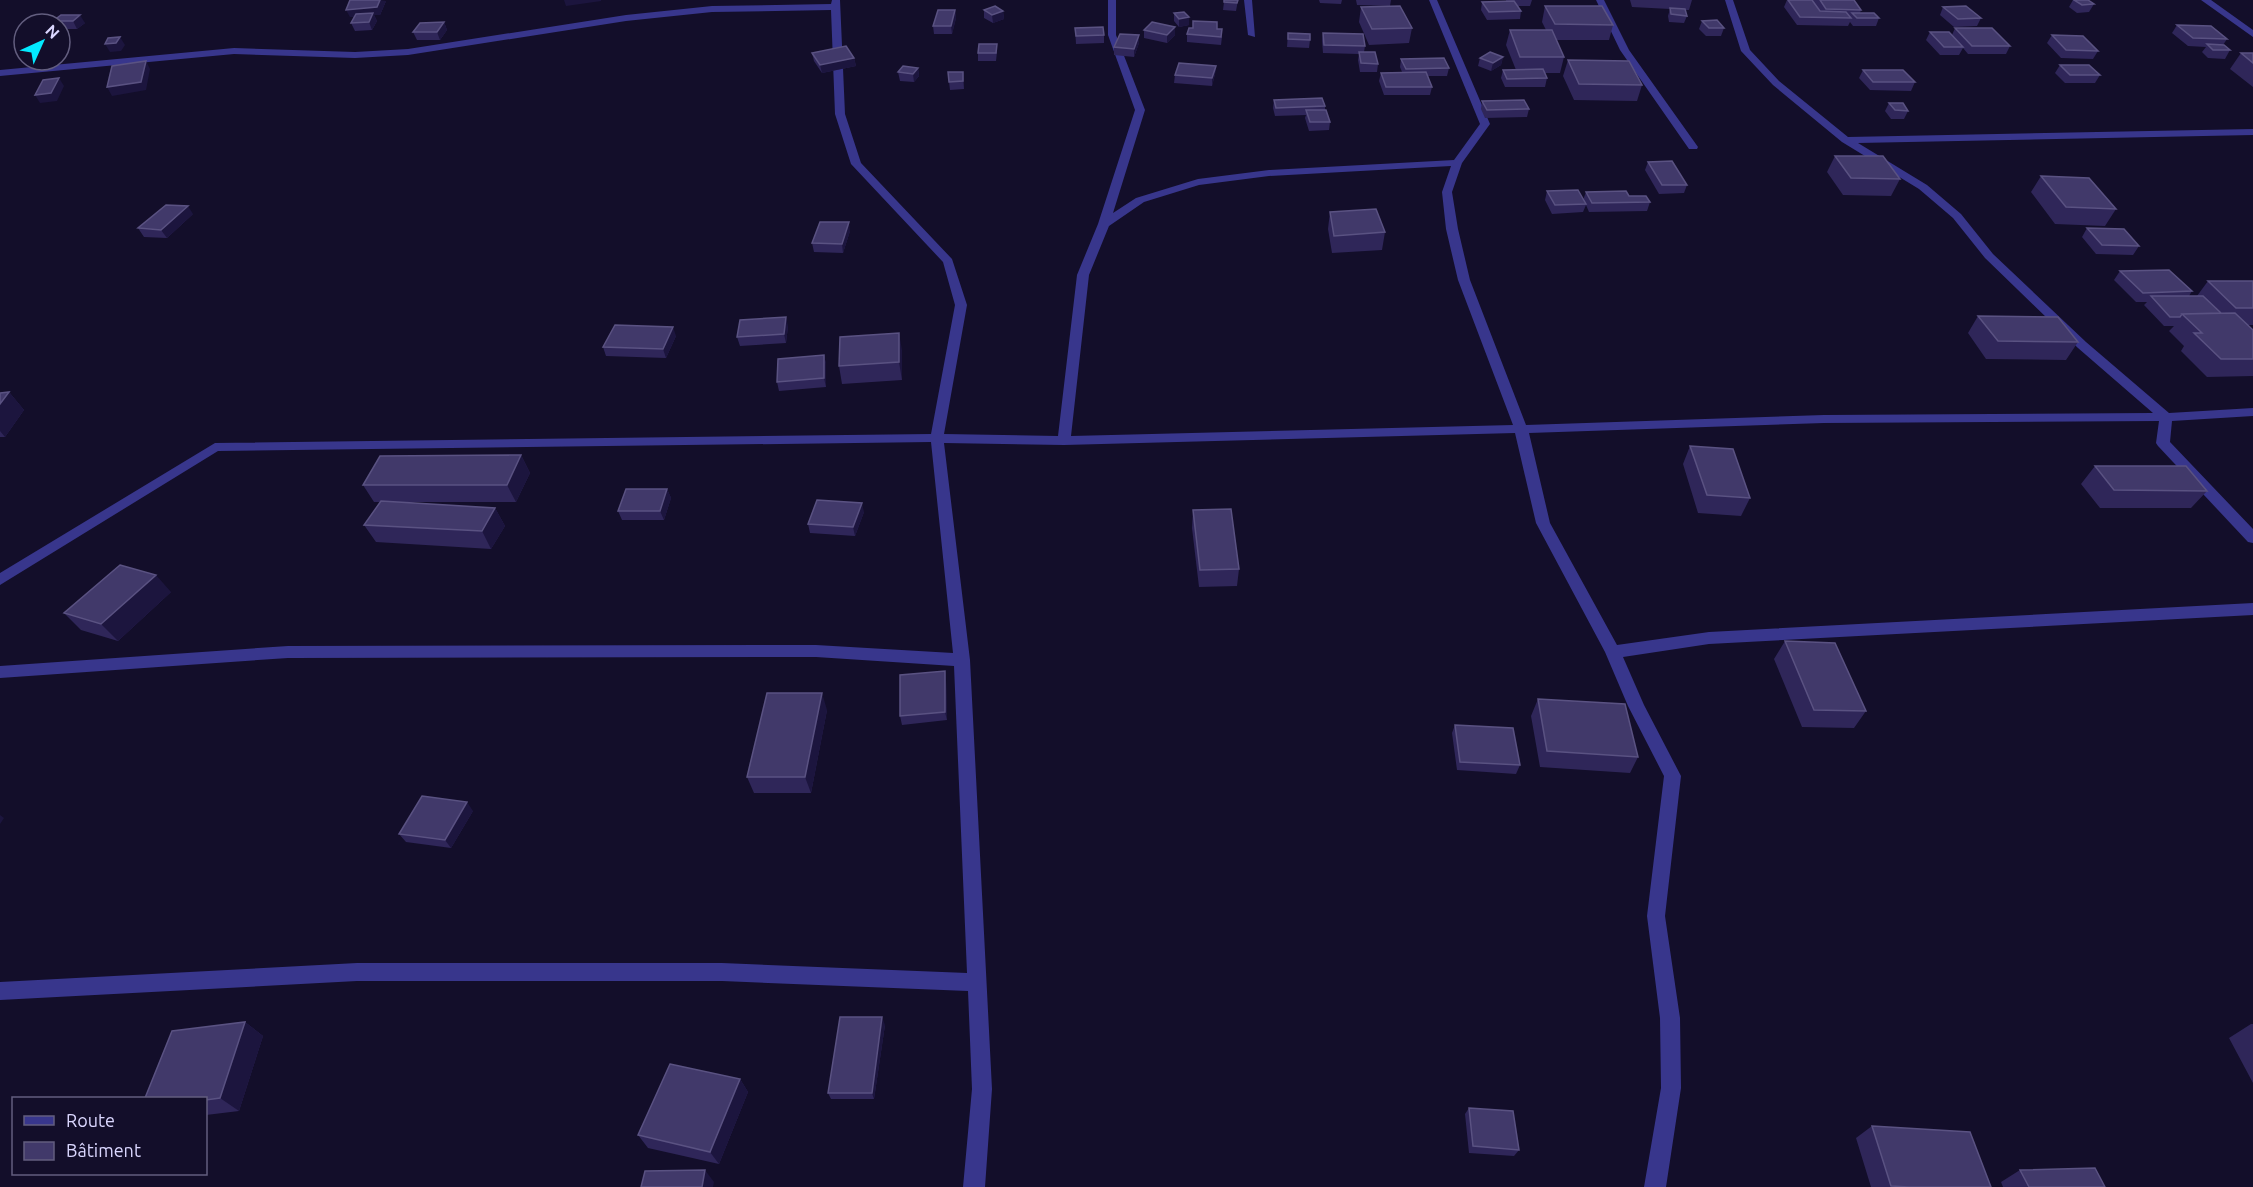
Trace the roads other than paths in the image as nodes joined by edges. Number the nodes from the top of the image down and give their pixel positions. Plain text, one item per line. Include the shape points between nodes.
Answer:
1 (717, 0) edge
2 (1112, 0) edge
3 (1248, 0) edge
4 (1433, 0) edge
5 (1600, 0) edge
6 (1729, 0) edge
7 (2205, 0) edge
8 (836, 4) edge
9 (712, 9) junction
10 (2253, 34) edge
11 (1252, 35) dead end
12 (0, 73) edge
13 (2253, 132) edge
14 (1846, 140) junction
15 (1693, 147) dead end
16 (1457, 163) junction
17 (1104, 224) junction
18 (2253, 412) edge
19 (2166, 417) junction
20 (1521, 429) junction
21 (937, 438) junction
22 (1064, 441) junction
23 (2253, 538) edge
24 (0, 580) edge
25 (2253, 609) edge
26 (1613, 652) junction
27 (962, 660) junction
28 (0, 672) edge
29 (976, 982) junction
30 (0, 991) edge
31 (974, 1187) edge
32 (1655, 1187) edge

1 - 9 street
2 - 17 street via 1112,35 1140,110
3 - 11 street
4 - 16 street via 1485,124
5 - 15 street via 1625,50
6 - 14 street via 1746,51 1776,83
7 - 10 street
8 - 9 street
8 - 21 street via 840,114 856,164 948,261 961,305
9 - 12 street via 626,18 408,52 355,56 234,51
13 - 14 street
14 - 19 street via 1923,187 1957,216 1989,256 2082,345
16 - 17 street via 1269,173 1198,182 1140,200
16 - 20 street via 1447,192 1454,239 1464,280
17 - 22 street via 1083,275
18 - 19 street
19 - 20 street via 1824,419
19 - 23 street via 2163,443
20 - 22 street
20 - 26 street via 1543,523
21 - 22 street
21 - 24 street via 215,447
21 - 27 street
25 - 26 street via 1709,638
26 - 32 street via 1672,776 1656,916 1670,1018 1671,1088
27 - 28 street via 816,651 288,652
27 - 29 street
29 - 30 street via 722,972 357,972
29 - 31 street via 982,1089

